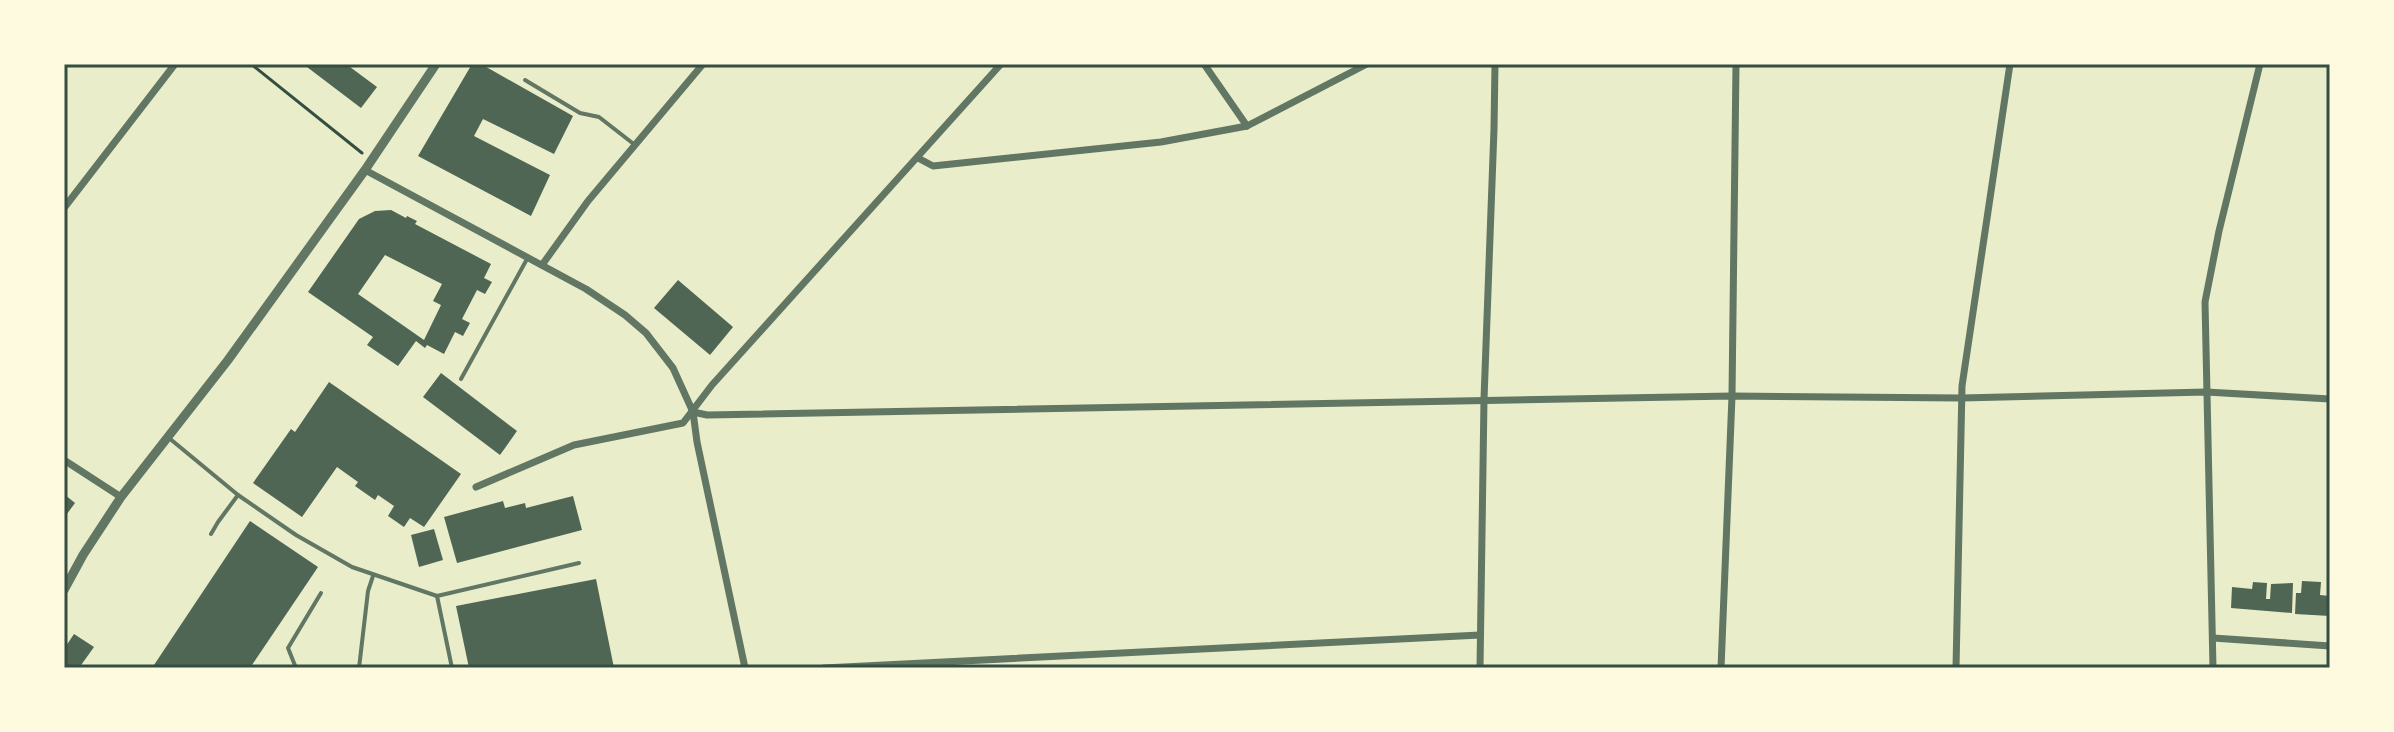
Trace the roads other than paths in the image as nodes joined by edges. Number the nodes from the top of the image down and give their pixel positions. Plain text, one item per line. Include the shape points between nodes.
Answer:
1 (175, 64) edge
2 (436, 64) edge
3 (703, 64) edge
4 (1001, 64) edge
5 (1204, 64) edge
6 (1367, 64) edge
7 (1495, 64) edge
8 (1736, 64) edge
9 (2010, 64) edge
10 (2260, 64) edge
11 (525, 80) dead end
12 (1247, 126) junction
13 (635, 145) junction
14 (918, 158) junction
15 (365, 170) junction
16 (64, 208) edge
17 (528, 257) junction
18 (542, 265) junction
19 (461, 379) dead end
20 (2206, 392) junction
21 (1732, 396) junction
22 (1962, 398) junction
23 (1484, 399) junction
24 (2330, 399) edge
25 (693, 412) junction
26 (167, 437) junction
27 (64, 460) edge
28 (476, 487) dead end
29 (238, 495) junction
30 (121, 497) junction
31 (211, 534) dead end
32 (579, 563) dead end
33 (373, 575) junction
34 (64, 590) edge
35 (321, 593) dead end
36 (437, 596) junction
37 (1480, 635) junction
38 (2213, 638) junction
39 (2330, 646) edge
40 (296, 668) edge
41 (359, 668) edge
42 (452, 668) edge
43 (745, 668) edge
44 (824, 668) edge
45 (1480, 668) edge
46 (1721, 668) edge
47 (1956, 668) edge
48 (2213, 668) edge

1 - 16 street
2 - 15 street
3 - 13 street
4 - 14 street
5 - 12 street
6 - 12 street
7 - 23 street
8 - 21 street
9 - 22 street
10 - 20 street via 2205,302
11 - 13 lane via 580,113 599,117
12 - 14 street via 1161,142 948,165 933,166
13 - 18 street
14 - 25 street
15 - 17 street
15 - 26 street
17 - 18 street
17 - 19 lane
18 - 25 street via 602,298 646,333 673,368
20 - 22 street
20 - 24 street
20 - 38 street
21 - 22 street
21 - 23 street
21 - 46 street
22 - 47 street
23 - 25 street
23 - 37 street
25 - 28 street via 673,426 574,445
25 - 43 street
26 - 29 lane
26 - 30 street
27 - 30 street
29 - 31 lane
29 - 33 lane via 296,535
30 - 34 street
32 - 36 lane
33 - 36 lane
33 - 41 lane
35 - 40 lane via 288,648
36 - 42 lane
37 - 44 street
37 - 45 street
38 - 39 street
38 - 48 street

